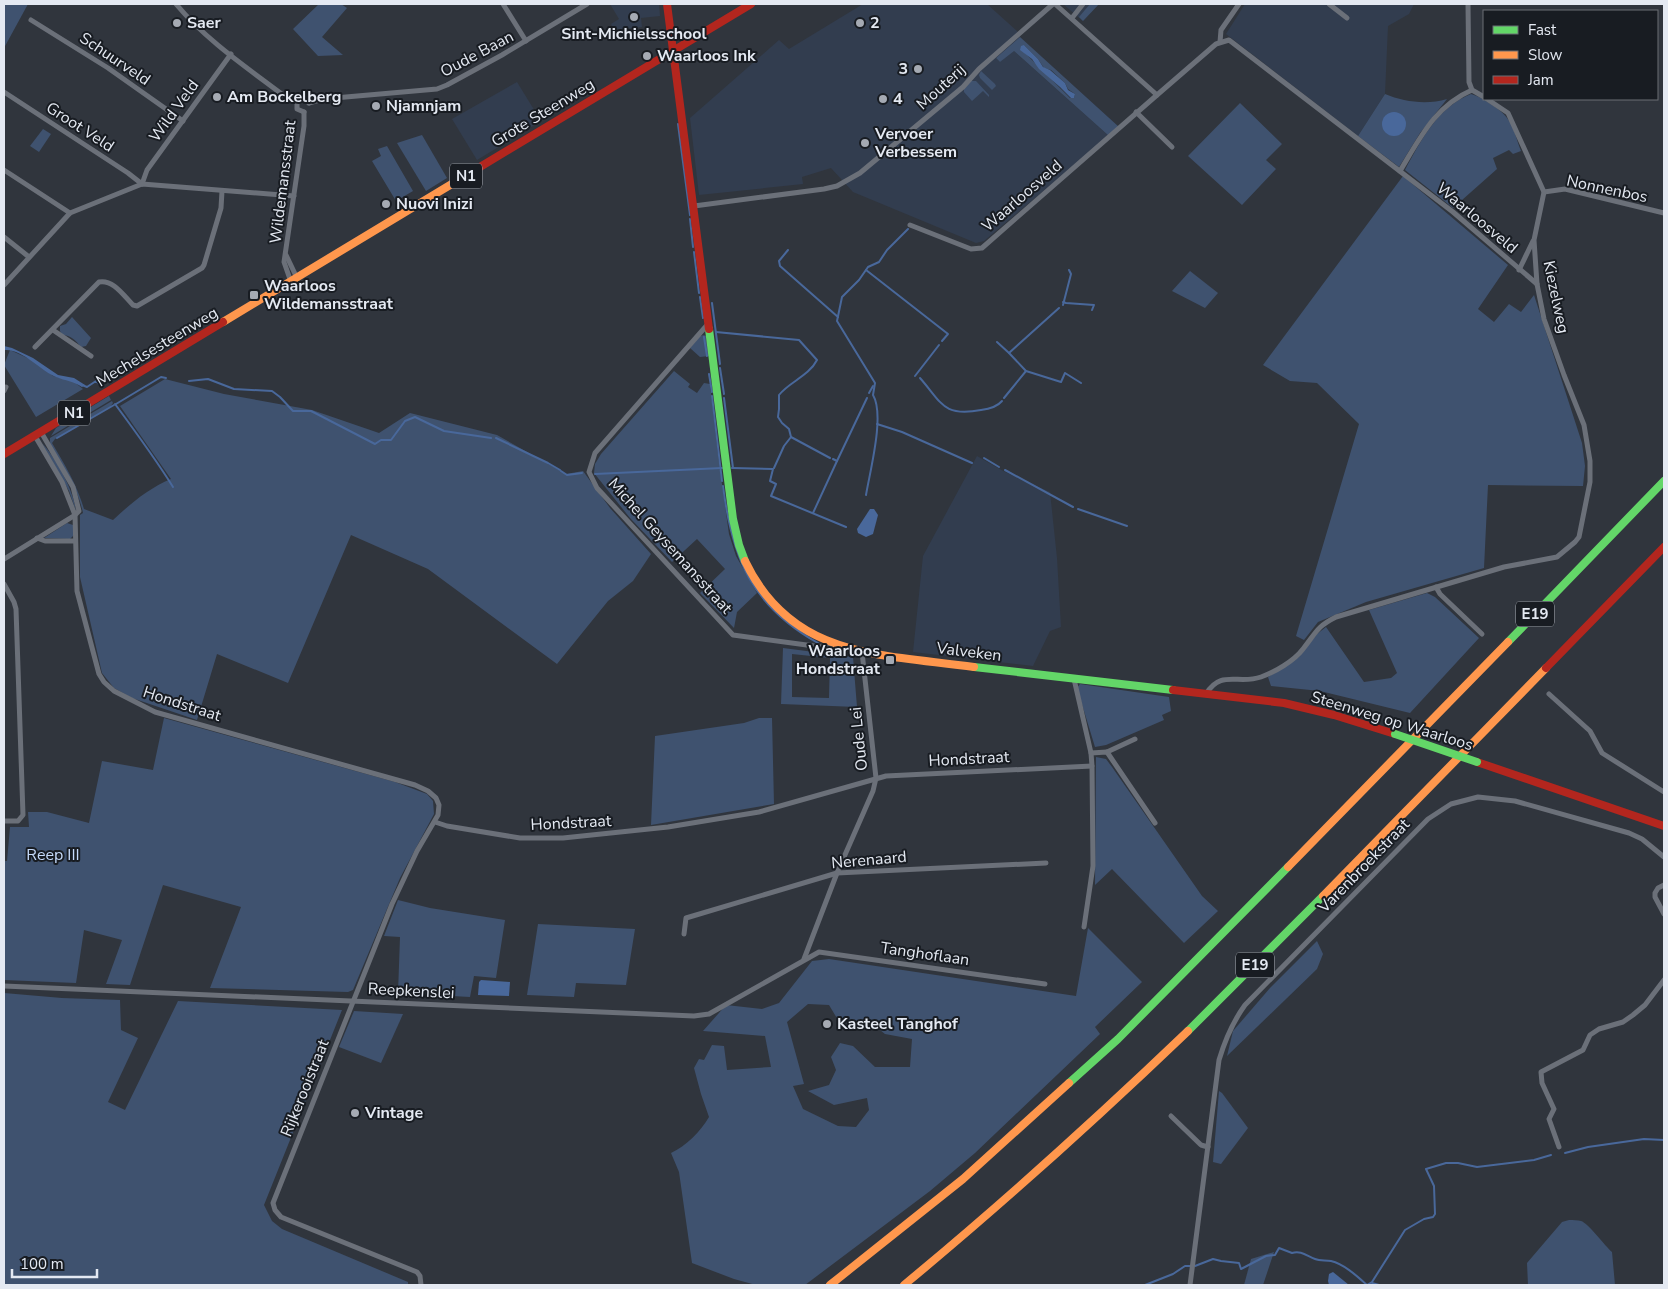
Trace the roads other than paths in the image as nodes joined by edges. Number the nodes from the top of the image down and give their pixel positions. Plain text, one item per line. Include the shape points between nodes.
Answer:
1 (176, 4) edge
2 (503, 4) edge
3 (587, 4) edge
4 (667, 4) edge
5 (751, 4) edge
6 (1054, 4) edge
7 (1083, 4) edge
8 (1239, 4) edge
9 (1328, 4) edge
10 (1468, 4) edge
11 (1072, 18) junction
12 (1347, 18) dead end
13 (31, 20) dead end
14 (526, 41) junction
15 (1220, 42) junction
16 (673, 51) junction
17 (231, 54) junction
18 (1472, 90) junction
19 (4, 92) edge
20 (1156, 94) junction
21 (1483, 96) edge
22 (1489, 100) edge
23 (297, 102) junction
24 (309, 103) junction
25 (304, 112) junction
26 (1136, 112) junction
27 (182, 121) junction
28 (1172, 147) dead end
29 (4, 170) edge
30 (1400, 171) junction
31 (142, 184) junction
32 (222, 191) junction
33 (1544, 192) junction
34 (294, 196) junction
35 (694, 206) junction
36 (70, 213) junction
37 (1664, 213) edge
38 (910, 225) dead end
39 (4, 237) edge
40 (1534, 240) junction
41 (29, 257) junction
42 (1519, 270) junction
43 (294, 280) junction
44 (1537, 284) junction
45 (4, 285) edge
46 (708, 324) junction
47 (53, 330) junction
48 (36, 347) dead end
49 (91, 356) dead end
50 (38, 434) junction
51 (4, 454) edge
52 (1664, 481) edge
53 (75, 515) junction
54 (37, 538) junction
55 (75, 541) junction
56 (1664, 547) edge
57 (4, 559) edge
58 (4, 584) edge
59 (1436, 587) junction
60 (1482, 634) dead end
61 (834, 645) junction
62 (862, 652) junction
63 (1074, 679) junction
64 (1206, 694) junction
65 (1549, 694) dead end
66 (1135, 739) dead end
67 (1107, 752) junction
68 (1091, 753) junction
69 (1092, 766) junction
70 (876, 778) junction
71 (1664, 792) edge
72 (4, 820) edge
73 (435, 822) junction
74 (1155, 823) dead end
75 (1664, 826) edge
76 (1664, 857) edge
77 (1046, 863) dead end
78 (837, 873) junction
79 (1664, 885) edge
80 (1664, 914) edge
81 (1084, 927) dead end
82 (684, 934) dead end
83 (804, 960) junction
84 (1664, 980) edge
85 (1045, 984) dead end
86 (4, 986) edge
87 (353, 1001) junction
88 (1171, 1116) dead end
89 (1208, 1147) junction
90 (1559, 1147) dead end
91 (420, 1285) edge
92 (830, 1285) edge
93 (904, 1285) edge
94 (1190, 1285) edge

1 - 17 street, Wildemansstraat
2 - 14 street
3 - 14 street, Oude Baan
4 - 16 main road, Michel Geysemansstraat
5 - 16 main road, Grote Steenweg / N1
6 - 11 street
6 - 35 street, Mouterij via 979,69 963,87 849,180 824,189
7 - 11 street
8 - 15 street via 1221,30
9 - 12 street
10 - 18 street via 1468,82
11 - 20 street
13 - 27 street, Schuurveld via 108,68
14 - 24 street, Oude Baan via 437,89
15 - 20 street, Waarloosveld
15 - 30 street, Waarloosveld via 1229,40
16 - 35 main road, Michel Geysemansstraat
16 - 43 main road, Grote Steenweg / N1
17 - 23 street, Wildemansstraat via 283,95
17 - 27 street, Wild Veld
18 - 21 street
18 - 30 street via 1440,111
19 - 31 street, Groot Veld
20 - 26 street, Waarloosveld
22 - 33 street via 1508,113
23 - 24 street, Wildemansstraat via 304,100
23 - 25 street, Wildemansstraat via 297,109
24 - 25 street, Wildemansstraat via 309,109
25 - 34 street, Wildemansstraat
26 - 28 street
26 - 38 street, Waarloosveld via 982,248 971,249
27 - 31 street, Wild Veld via 147,170
29 - 36 street
30 - 42 street, Waarloosveld
31 - 32 street
31 - 36 street
32 - 34 street
32 - 47 street via 221,208 202,268 137,306 112,284 99,282
33 - 37 street, Nonnenbos via 1565,190
33 - 40 street, Kiezelweg
34 - 43 street, Wildemansstraat via 285,265
35 - 46 main road, Michel Geysemansstraat
36 - 41 street
39 - 41 street
40 - 42 street
40 - 44 street, Kiezelweg
41 - 45 street
42 - 44 street, Waarloosveld
43 - 50 main road, Mechelsesteenweg / N1
44 - 59 street, Kiezelweg via 1544,319 1584,425 1590,482 1579,536 1557,557
46 - 61 main road, Michel Geysemansstraat via 732,514 742,556 761,588 781,610 811,634
46 - 61 street, Michel Geysemansstraat via 595,453 589,472 597,488 733,635 829,648
47 - 48 street
47 - 49 street
50 - 51 main road, Mechelsesteenweg / N1
50 - 53 street, Hondstraat
52 - 92 main road, E19 via 1118,1039 963,1179
53 - 54 street
53 - 55 street, Hondstraat
54 - 55 street
54 - 57 street
55 - 73 street, Hondstraat via 77,591 98,670 110,688 155,712 420,787 438,802
56 - 93 main road, E19 via 1192,1027 1102,1113
58 - 72 street via 16,609 23,816 18,821
59 - 60 street
59 - 64 street, Kiezelweg via 1325,622 1302,650 1274,670 1260,677 1242,680 1220,679
61 - 62 main road, Michel Geysemansstraat
62 - 63 main road, Valveken
62 - 70 street, Oude Lei
63 - 64 main road, Steenweg op Waarloos
63 - 68 street
64 - 75 main road, Steenweg op Waarloos, bridge via 1284,703 1334,714
65 - 71 street via 1590,731 1602,753
66 - 67 street
67 - 68 street
67 - 74 street
68 - 69 street
69 - 70 street, Hondstraat
69 - 81 street via 1093,866
70 - 73 street, Hondstraat via 759,812 652,829 563,838 520,838
70 - 78 street, Oude Lei via 864,814
73 - 87 street, Rijkerooistraat via 396,895
76 - 89 street, Varenbroekstraat via 1629,832 1515,801 1478,797 1451,804 1428,819 1245,1005 1234,1020 1219,1060
77 - 78 street, Nerenaard
78 - 82 street, Nerenaard via 686,918
78 - 83 street, Oude Lei
79 - 80 street via 1655,893
83 - 85 street, Tanghoflaan via 820,952
83 - 87 street, Reepkenslei via 710,1014 694,1016
84 - 90 street via 1634,1015 1599,1029 1590,1035 1583,1050 1542,1072 1542,1083 1554,1110 1549,1119
86 - 87 street, Reepkenslei
87 - 91 street, Rijkerooistraat via 273,1203 281,1217 413,1270 420,1276
88 - 89 street via 1201,1145
89 - 94 street, Varenbroekstraat

